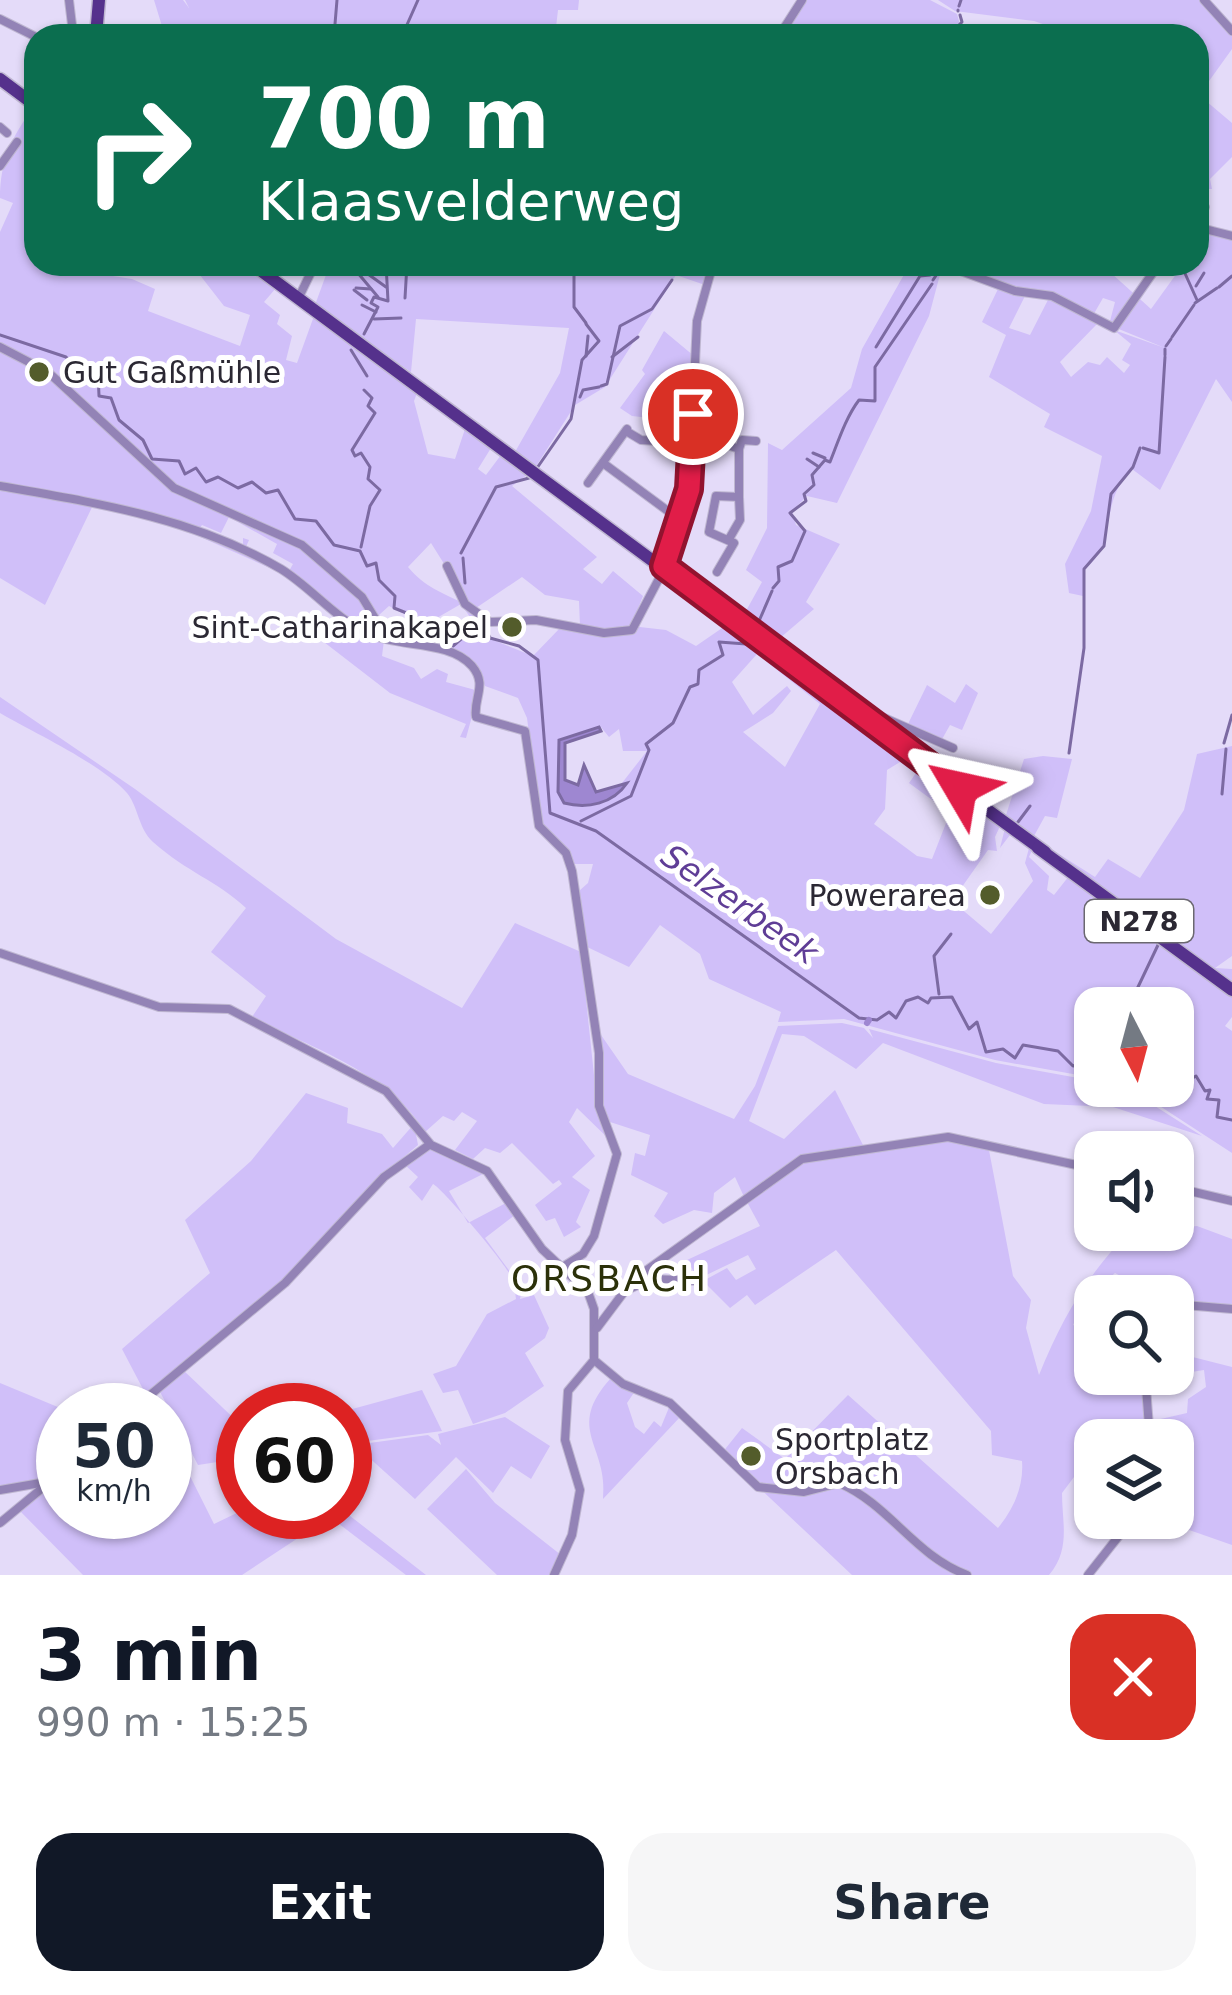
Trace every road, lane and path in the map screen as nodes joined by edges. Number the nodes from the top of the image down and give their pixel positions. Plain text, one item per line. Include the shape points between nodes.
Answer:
1 (1204, 0) edge
2 (1232, 31) edge
3 (17, 142) dead end
4 (1, 163) edge
5 (268, 276) edge
6 (309, 276) edge
7 (710, 276) edge
8 (974, 276) edge
9 (1151, 276) edge
10 (298, 298) junction
11 (0, 347) edge
12 (692, 432) junction
13 (756, 441) dead end
14 (692, 443) junction
15 (740, 449) junction
16 (603, 463) junction
17 (588, 483) dead end
18 (0, 486) edge
19 (739, 497) junction
20 (680, 520) junction
21 (729, 539) junction
22 (447, 566) dead end
23 (663, 568) junction
24 (717, 572) dead end
25 (387, 638) junction
26 (858, 713) junction
27 (952, 748) dead end
28 (0, 953) edge
29 (1232, 990) edge
30 (426, 1143) junction
31 (1074, 1164) edge
32 (1194, 1192) edge
33 (1232, 1201) edge
34 (560, 1268) junction
35 (701, 1281) dead end
36 (622, 1292) junction
37 (1194, 1306) edge
38 (1232, 1309) edge
39 (595, 1329) junction
40 (594, 1360) junction
41 (165, 1383) edge
42 (36, 1484) edge
43 (0, 1490) edge
44 (36, 1492) edge
45 (0, 1523) edge
46 (1116, 1539) edge
47 (554, 1575) edge
48 (967, 1575) edge
49 (1088, 1575) edge

1 - 2 street
3 - 4 street
5 - 10 main road, N278
6 - 10 street
7 - 12 street via 697,321
8 - 9 street via 1052,296 1114,328
10 - 23 main road, N278
11 - 25 street via 51,375 174,488 302,545 362,597
12 - 14 street
12 - 15 street
13 - 15 street via 742,440
14 - 16 street via 641,440 627,430
14 - 20 street
15 - 19 street
16 - 17 street
16 - 20 street
18 - 25 street via 95,499 178,524 282,570 350,623
19 - 21 street via 740,520
19 - 21 street via 716,496 709,532
20 - 23 street
21 - 24 street via 731,554
22 - 23 street via 468,608 490,622 536,620 608,633 633,629
23 - 26 main road, N278
25 - 34 street via 457,654 482,684 476,717 525,731 539,826 569,859 599,1106 617,1154 594,1236
26 - 27 street via 892,718
26 - 29 main road, N278
28 - 30 street via 159,1007 229,1009 386,1090
30 - 34 street via 487,1171
30 - 41 street via 286,1283
31 - 36 street via 948,1137 802,1159
32 - 33 street
34 - 39 street via 591,1297
35 - 36 street via 652,1280
36 - 39 street
37 - 38 street
39 - 40 street
40 - 47 street via 569,1387 565,1435 580,1490
40 - 48 street via 629,1387 670,1403 758,1487 804,1492 834,1482 858,1491 919,1547
42 - 43 street
44 - 45 street
46 - 49 street

